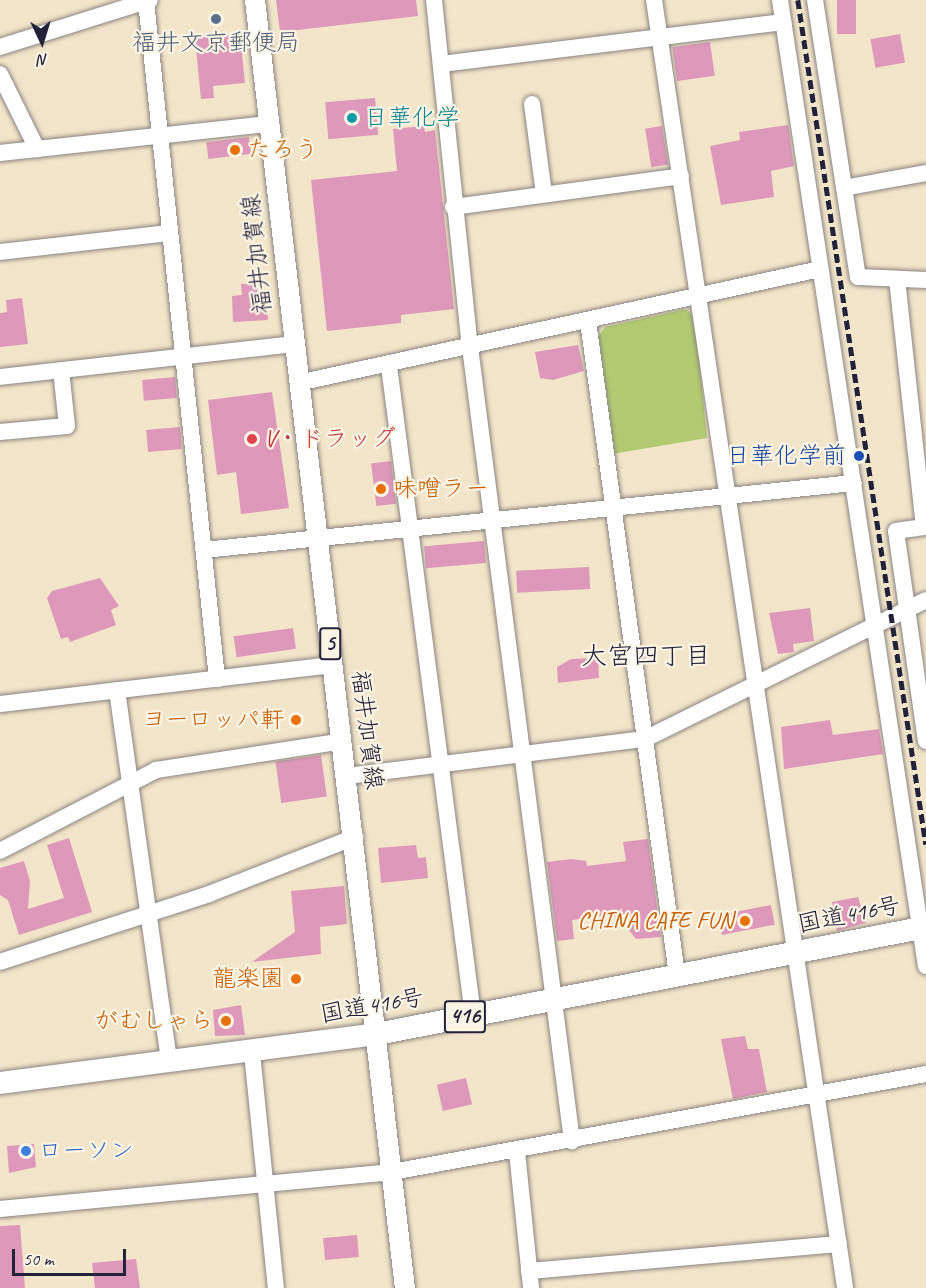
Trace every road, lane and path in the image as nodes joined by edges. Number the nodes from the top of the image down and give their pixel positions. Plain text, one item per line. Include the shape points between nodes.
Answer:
1 (255, 0) edge
2 (434, 0) edge
3 (654, 0) edge
4 (780, 0) edge
5 (815, 0) edge
6 (148, 1) edge
7 (783, 22) junction
8 (660, 39) junction
9 (0, 47) edge
10 (441, 64) junction
11 (0, 74) edge
12 (532, 104) dead end
13 (268, 124) junction
14 (160, 134) junction
15 (37, 149) junction
16 (0, 153) edge
17 (926, 173) edge
18 (681, 176) junction
19 (844, 188) junction
20 (544, 195) junction
21 (453, 207) junction
22 (170, 233) junction
23 (0, 252) edge
24 (820, 270) junction
25 (897, 279) junction
26 (926, 280) edge
27 (700, 296) junction
28 (588, 321) junction
29 (293, 344) junction
30 (470, 347) junction
31 (183, 356) junction
32 (388, 366) junction
33 (61, 370) junction
34 (0, 377) edge
35 (298, 383) junction
36 (0, 432) edge
37 (854, 483) junction
38 (729, 498) junction
39 (614, 510) junction
40 (495, 522) junction
41 (411, 530) junction
42 (317, 539) junction
43 (204, 550) junction
44 (926, 600) edge
45 (906, 611) junction
46 (875, 628) junction
47 (333, 665) junction
48 (217, 679) junction
49 (757, 685) junction
50 (117, 690) junction
51 (0, 704) edge
52 (924, 721) edge
53 (645, 739) junction
54 (343, 741) junction
55 (926, 741) edge
56 (523, 754) junction
57 (441, 764) junction
58 (347, 776) junction
59 (131, 783) junction
60 (355, 837) junction
61 (0, 851) edge
62 (150, 915) junction
63 (923, 928) edge
64 (796, 952) junction
65 (0, 962) edge
66 (926, 966) edge
67 (677, 975) junction
68 (554, 999) junction
69 (473, 1015) junction
70 (377, 1034) junction
71 (252, 1053) junction
72 (169, 1062) junction
73 (926, 1074) edge
74 (0, 1083) edge
75 (817, 1094) junction
76 (572, 1141) junction
77 (517, 1152) junction
78 (392, 1172) junction
79 (264, 1185) junction
80 (0, 1209) edge
81 (839, 1244) junction
82 (529, 1271) junction
83 (276, 1288) edge
84 (405, 1288) edge
85 (531, 1288) edge
86 (845, 1288) edge

1 - 13 main road, 福井加賀線 / 5
2 - 10 street
3 - 8 street
4 - 7 street
5 - 19 street
6 - 9 street
6 - 14 street
7 - 8 street
7 - 24 street
8 - 10 street
8 - 18 street
10 - 21 street
11 - 15 street
12 - 20 street
13 - 14 street
13 - 29 main road, 福井加賀線 / 5
14 - 15 street
14 - 22 street
15 - 16 street
17 - 19 street
18 - 20 street
18 - 27 street
19 - 25 street via 858,277
20 - 21 street
21 - 30 street
22 - 23 street
22 - 31 street
24 - 27 street
24 - 37 street
25 - 26 street
25 - 45 street via 924,527 896,531
27 - 28 street
27 - 38 street
28 - 30 street
28 - 39 street
29 - 31 street
29 - 35 main road, 福井加賀線 / 5
30 - 32 street
30 - 40 street
31 - 33 street
31 - 43 street
32 - 35 street
32 - 41 street
33 - 34 street
33 - 36 street via 67,426
35 - 42 main road, 福井加賀線 / 5
37 - 38 street
37 - 46 street
38 - 39 street
38 - 49 street
39 - 40 street
39 - 53 street
40 - 41 street
40 - 56 street
41 - 42 street
41 - 57 street
42 - 43 street
42 - 47 main road, 福井加賀線 / 5
43 - 48 street
44 - 45 street
45 - 46 street
45 - 52 street
46 - 49 street
46 - 63 street
47 - 48 street
47 - 54 main road, 福井加賀線 / 5
48 - 50 street
49 - 53 street
49 - 64 street
50 - 51 street
50 - 59 street
52 - 55 street
53 - 56 street
53 - 67 street
54 - 58 main road, 福井加賀線 / 5
54 - 59 street via 197,761 156,770
56 - 57 street
56 - 68 street
57 - 58 street
57 - 69 street
58 - 60 main road, 福井加賀線 / 5
59 - 61 street
59 - 62 street
60 - 62 street
60 - 70 main road, 福井加賀線 / 5
62 - 65 street
62 - 72 street
63 - 64 highway, 国道416号 / 416
63 - 66 street
64 - 67 highway, 国道416号 / 416
64 - 75 street
67 - 68 highway, 国道416号 / 416
68 - 69 highway, 国道416号 / 416
68 - 76 street
69 - 70 highway, 国道416号 / 416
70 - 71 highway, 国道416号 / 416
70 - 78 main road, 福井加賀線 / 5
71 - 72 highway, 国道416号 / 416
71 - 79 street
72 - 74 highway, 国道416号 / 416
73 - 75 street
75 - 76 street
75 - 81 street
76 - 77 street
77 - 78 street
77 - 82 street
78 - 79 street
78 - 84 main road, 福井加賀線 / 5
79 - 80 street
79 - 83 street
81 - 82 street
81 - 86 street
82 - 85 street

